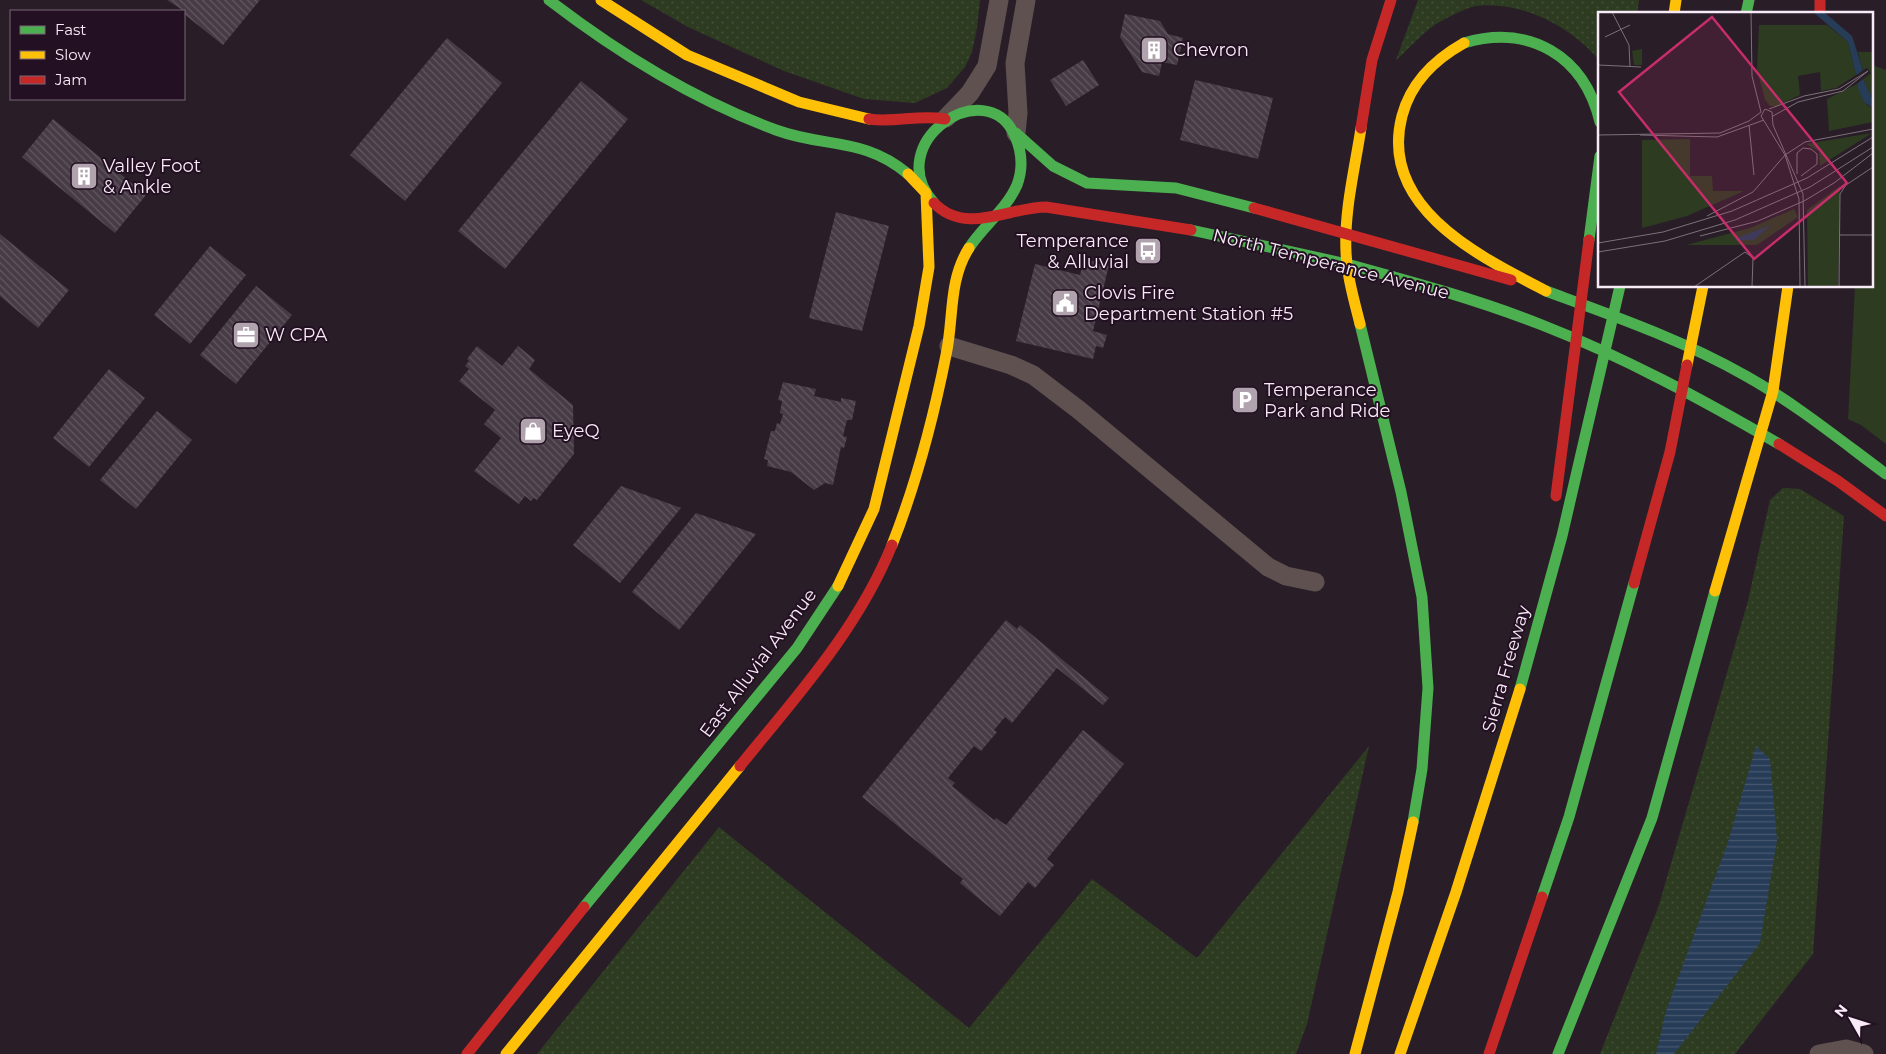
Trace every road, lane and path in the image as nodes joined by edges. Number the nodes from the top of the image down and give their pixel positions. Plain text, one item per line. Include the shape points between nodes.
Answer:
1 (549, 0) edge
2 (588, 0) edge
3 (601, 0) edge
4 (999, 0) edge
5 (1026, 0) edge
6 (1391, 0) edge
7 (618, 12) junction
8 (1598, 116) edge
9 (945, 119) junction
10 (1016, 133) junction
11 (1598, 172) edge
12 (926, 193) junction
13 (992, 217) junction
14 (1347, 232) junction
15 (1347, 264) junction
16 (1620, 288) edge
17 (1703, 288) edge
18 (1788, 288) edge
19 (1546, 291) junction
20 (948, 346) junction
21 (1773, 391) junction
22 (1762, 433) junction
23 (1886, 474) edge
24 (1554, 510) dead end
25 (1886, 516) edge
26 (1551, 529) dead end
27 (1314, 582) dead end
28 (1540, 617) junction
29 (467, 1054) edge
30 (506, 1054) edge
31 (1355, 1054) edge
32 (1400, 1054) edge
33 (1489, 1054) edge
34 (1558, 1054) edge
35 (1819, 1054) edge
36 (1864, 1054) edge

1 - 12 main road via 628,56 692,91 786,134 872,151 904,172
2 - 7 main road
3 - 7 main road
4 - 9 street via 987,66 970,93
5 - 10 street via 1015,64
6 - 14 main road via 1372,60
7 - 9 main road via 687,55 800,102 872,120
8 - 19 main road via 1591,93 1570,65 1541,46 1507,36 1489,36 1452,49 1420,77 1403,108 1399,132 1401,162 1412,190 1427,211 1464,245
9 - 10 main road via 959,112 985,111 1000,118
9 - 12 main road via 930,135 922,152 919,174
10 - 13 main road via 1021,157 1019,178 1010,198
10 - 14 main road, North Temperance Avenue via 1054,166 1087,183 1176,188
11 - 24 main road
12 - 13 main road via 940,209 953,216 968,219
12 - 29 main road, East Alluvial Avenue via 929,266 919,326 874,509 837,589 797,648 552,945
13 - 15 main road, North Temperance Avenue via 1029,208 1054,208 1199,232
13 - 20 main road via 968,248 958,268
14 - 15 main road
14 - 19 main road, North Temperance Avenue
15 - 22 main road, North Temperance Avenue via 1443,290 1532,321 1642,370
15 - 31 main road via 1401,492 1422,597 1428,688 1422,769 1411,831
16 - 28 main road, Sierra Freeway
17 - 33 main road via 1670,452 1569,817
18 - 21 main road
19 - 21 main road, North Temperance Avenue via 1650,329
20 - 27 street via 1011,365 1032,375 1268,566 1286,576
20 - 30 main road via 919,464 898,530 880,572 850,626 819,669
21 - 22 main road
21 - 23 main road, North Temperance Avenue
22 - 25 main road, North Temperance Avenue via 1804,458
22 - 34 main road via 1746,479 1652,818
26 - 28 main road
28 - 32 main road, Sierra Freeway via 1442,940
35 - 36 street via 1846,1049

